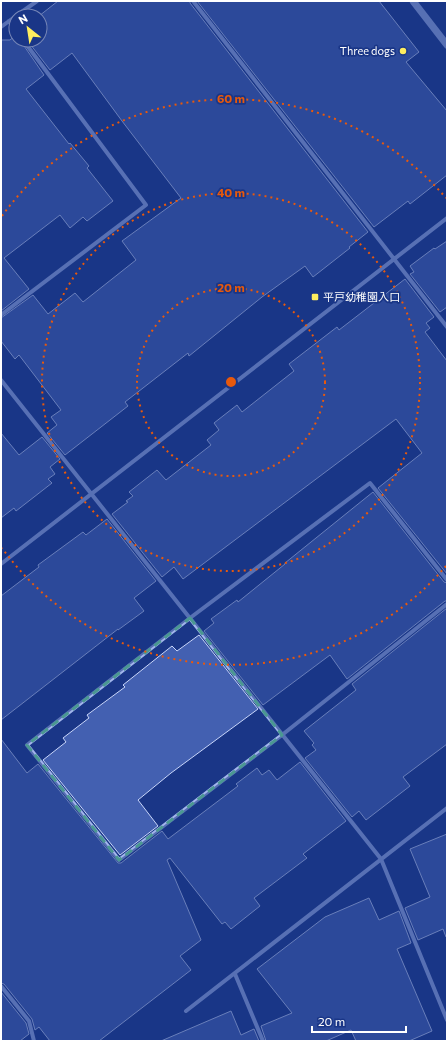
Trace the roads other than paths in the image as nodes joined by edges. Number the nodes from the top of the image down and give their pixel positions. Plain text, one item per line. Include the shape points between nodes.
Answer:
1 (37, 1) edge
2 (193, 1) edge
3 (413, 1) edge
4 (27, 8) edge
5 (447, 45) edge
6 (29, 48) edge
7 (447, 218) edge
8 (393, 260) junction
9 (1, 315) edge
10 (447, 327) edge
11 (1, 380) edge
12 (91, 494) junction
13 (1, 564) edge
14 (447, 580) edge
15 (447, 604) edge
16 (190, 618) junction
17 (282, 735) junction
18 (447, 808) edge
19 (381, 860) junction
20 (235, 974) junction
21 (1, 986) edge
22 (186, 1012) dead end
23 (447, 1020) edge
24 (34, 1041) edge
25 (263, 1041) edge

1 - 4 street
2 - 8 street
3 - 5 street
6 - 9 street via 146,204
7 - 8 street
8 - 10 street
8 - 12 street
11 - 12 street
12 - 13 street
12 - 16 street
14 - 16 street via 370,483
15 - 17 street
16 - 17 street
16 - 17 street via 27,745 119,860
17 - 19 street
18 - 19 street
19 - 20 street
19 - 23 street
20 - 22 street
20 - 25 street
21 - 24 street via 29,1021

